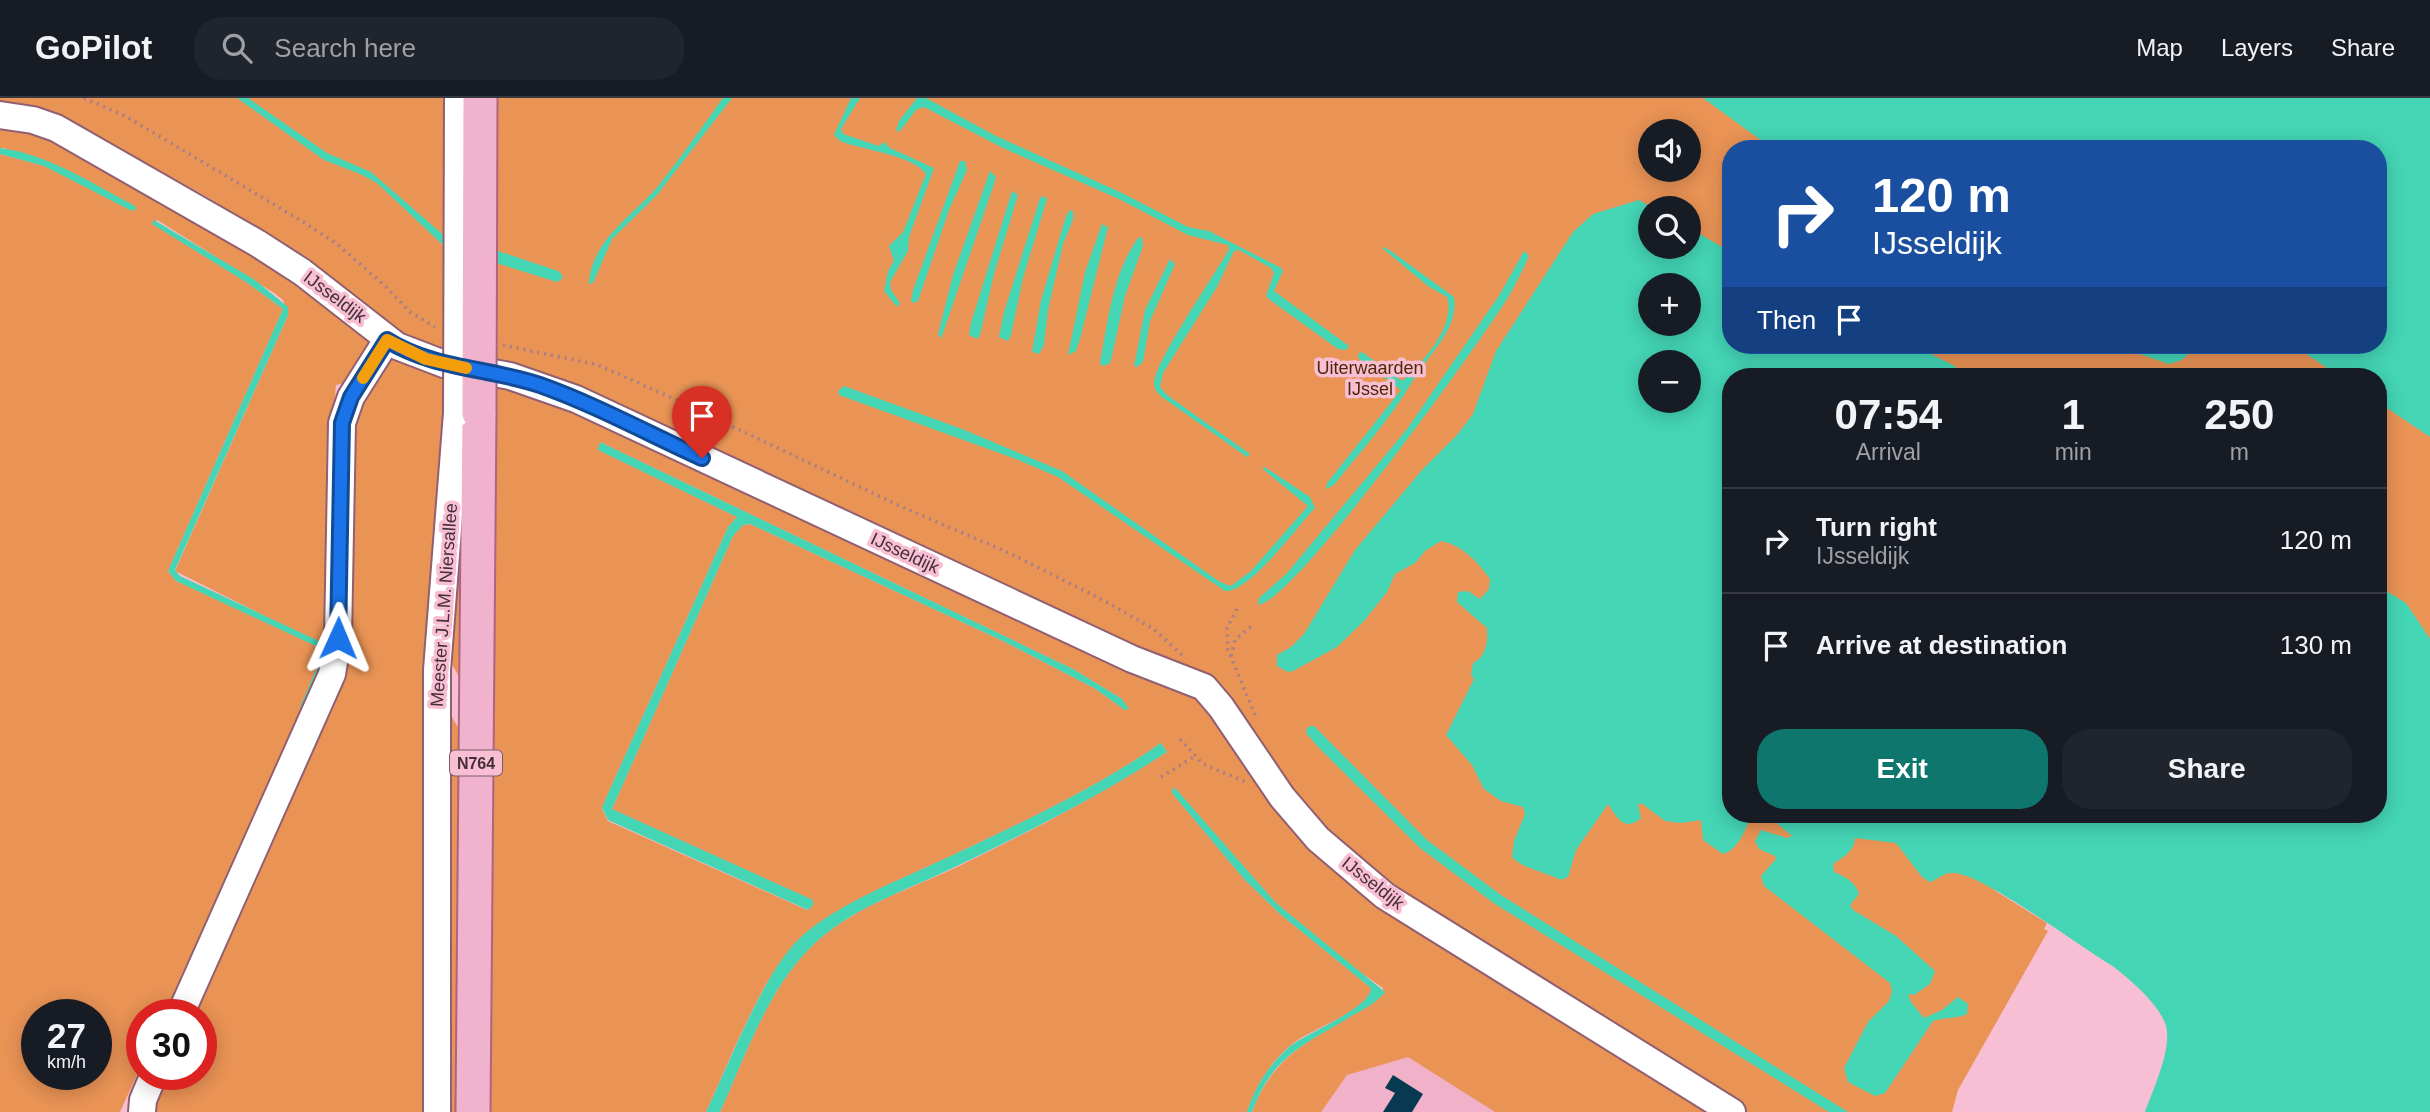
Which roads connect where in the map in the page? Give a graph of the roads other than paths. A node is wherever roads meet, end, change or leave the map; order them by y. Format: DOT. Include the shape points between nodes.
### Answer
graph roads {
  1 [pos="458,98"];
  2 [pos="480,98"];
  3 [pos="0,115"];
  4 [pos="387,340"];
  5 [pos="468,413"];
  6 [pos="437,670"];
  7 [pos="476,726"];
  8 [pos="187,999"];
  9 [pos="147,1090"];
  10 [pos="142,1112"];
  11 [pos="438,1112"];
  12 [pos="473,1112"];
  13 [pos="1732,1112"];
  1 -- 5 [label="street, Meester J.L.M. Niersallee, bridge"];
  2 -- 5 [label="main road, Meester J.L.M. Niersallee / N764, bridge"];
  3 -- 4 [label="street, IJsseldijk" via="56,128 185,199 302,272"];
  4 -- 8 [label="street" via="355,391 342,423 338,638 332,674"];
  4 -- 13 [label="street, IJsseldijk" via="426,359 510,376 576,400 1132,659 1204,687 1282,797 1309,828 1385,896"];
  5 -- 6 [label="street, Meester J.L.M. Niersallee"];
  5 -- 7 [label="main road, Meester J.L.M. Niersallee / N764"];
  6 -- 7 [label="street"];
  6 -- 11 [label="street, Meester J.L.M. Niersallee"];
  7 -- 12 [label="main road, Meester J.L.M. Niersallee / N764"];
  9 -- 10 [label="street"];
}
